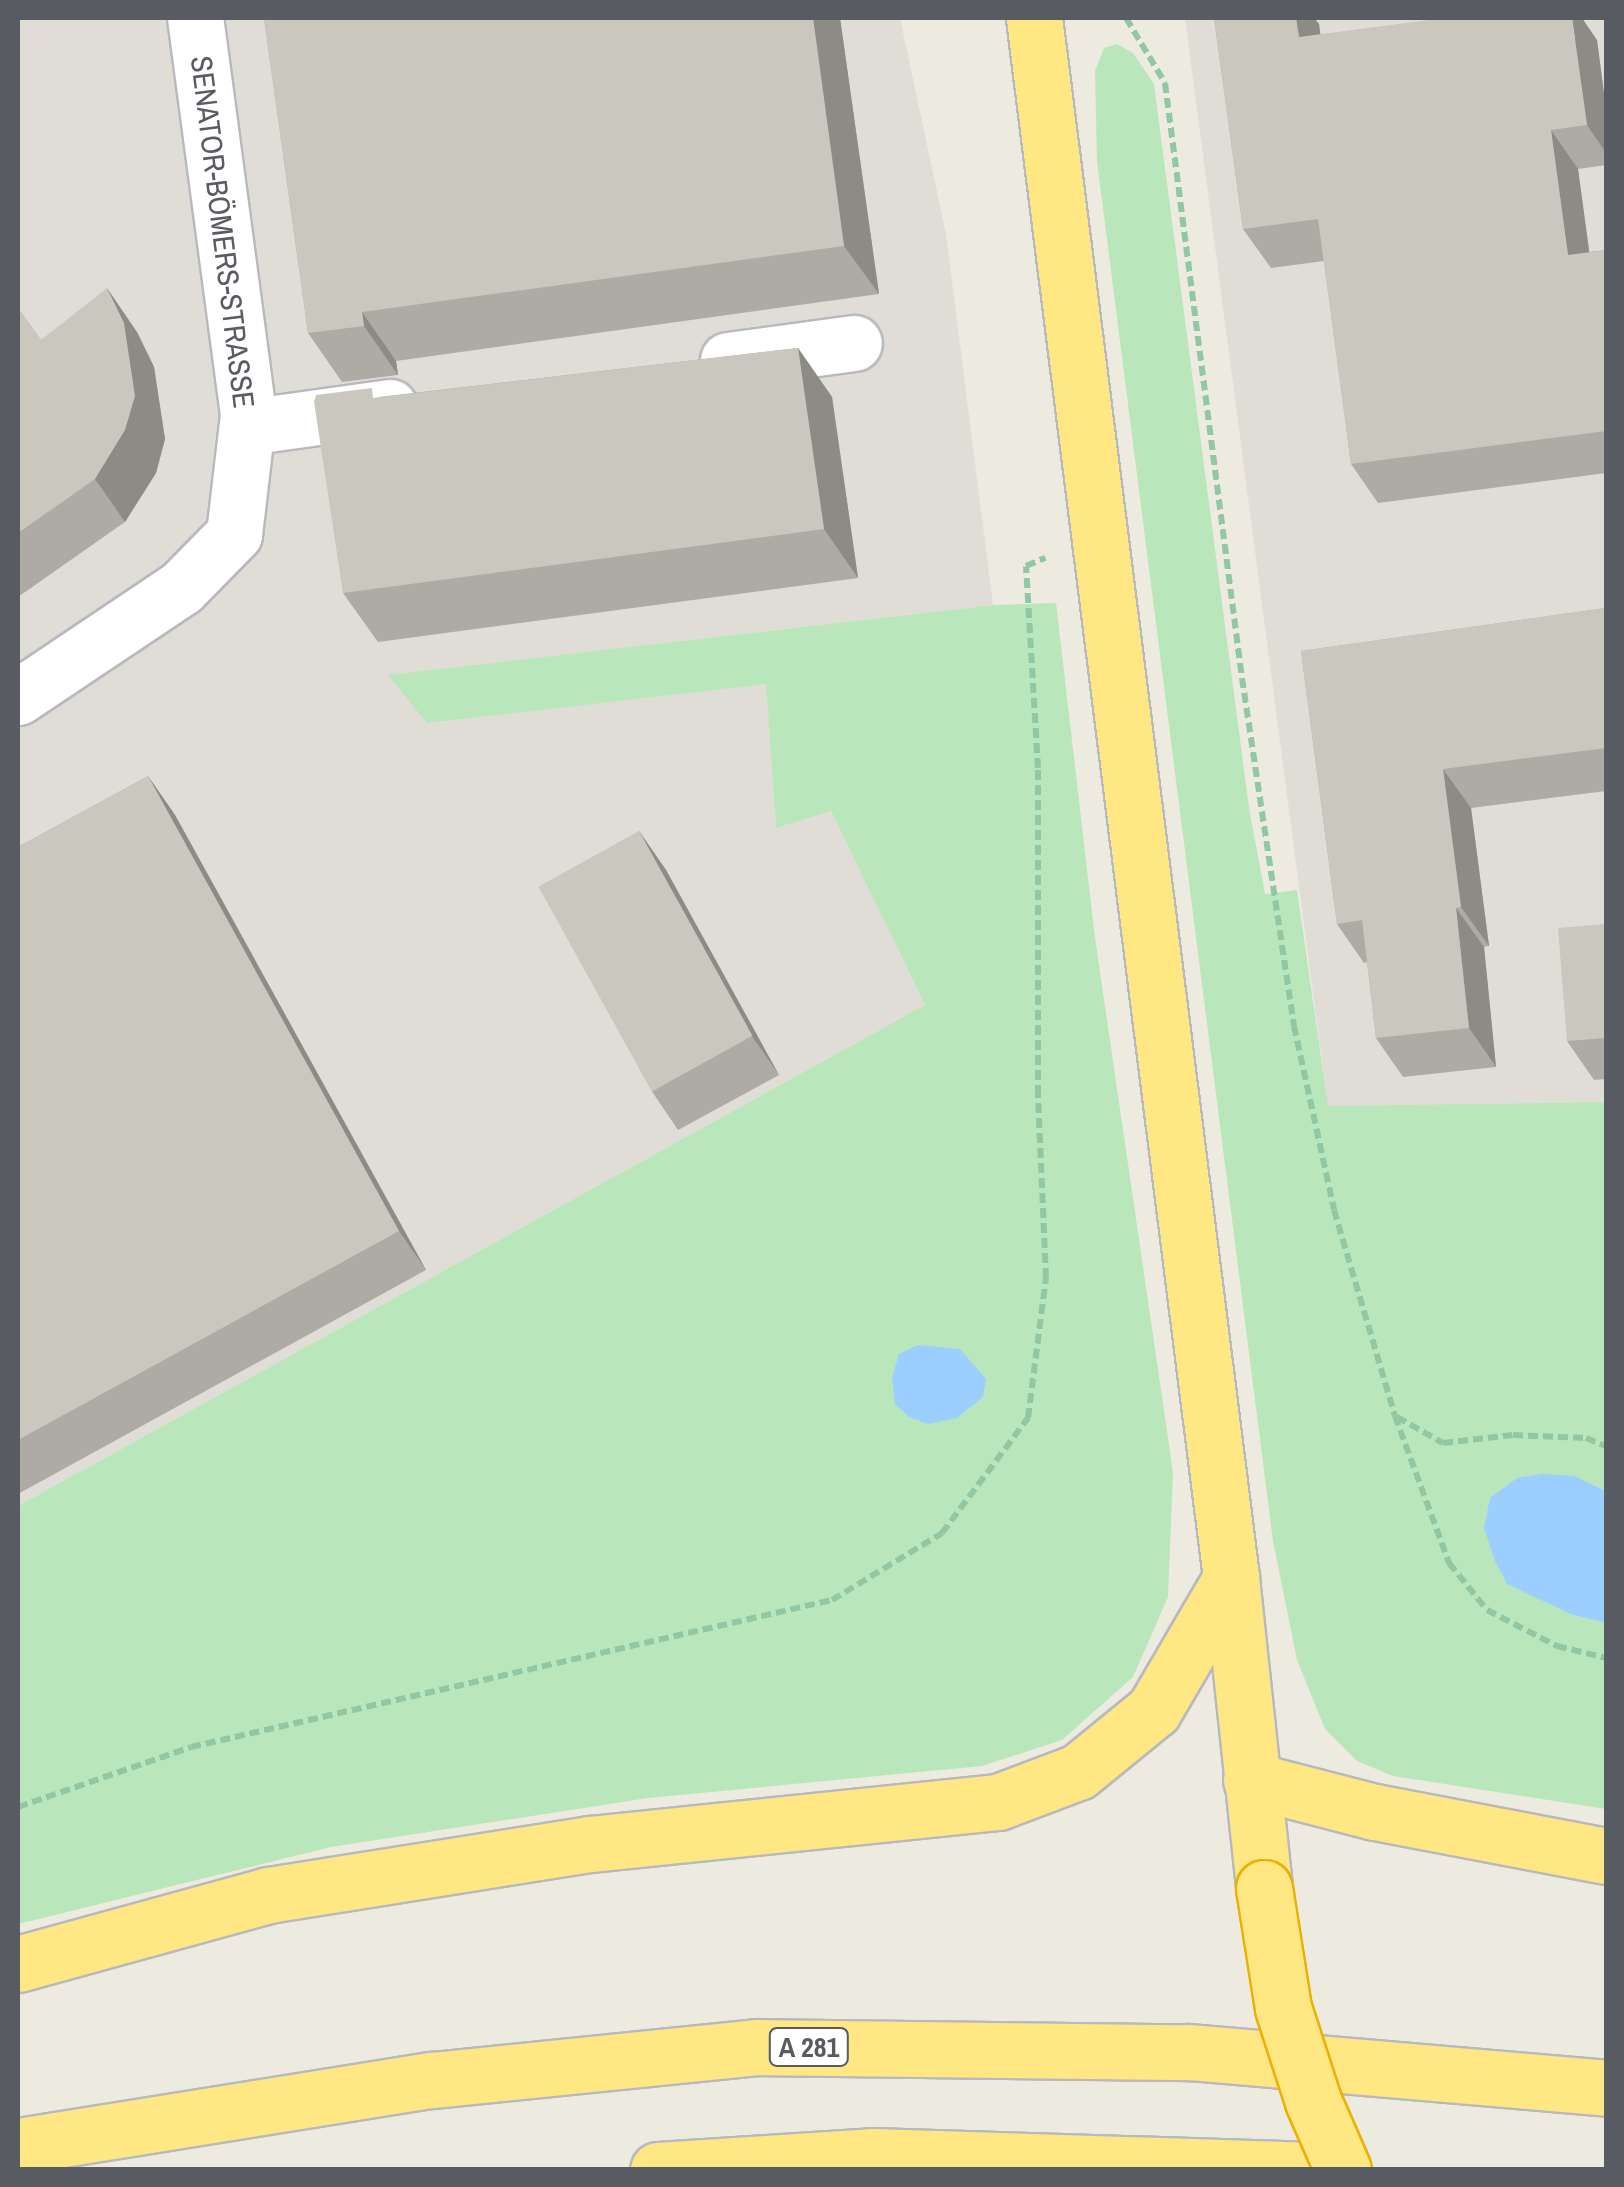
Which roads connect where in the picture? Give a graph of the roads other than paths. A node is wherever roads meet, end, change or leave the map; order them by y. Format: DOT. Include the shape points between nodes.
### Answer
graph roads {
  1 [pos="195,18"];
  2 [pos="1033,24"];
  3 [pos="854,343"];
  4 [pos="678,367"];
  5 [pos="442,400"];
  6 [pos="247,427"];
  7 [pos="18,697"];
  8 [pos="1231,1578"];
  9 [pos="1251,1780"];
  10 [pos="1606,1856"];
  11 [pos="18,1964"];
  12 [pos="1606,2088"];
  13 [pos="18,2146"];
  14 [pos="658,2170"];
  15 [pos="1306,2170"];
  16 [pos="1343,2170"];
  1 -- 6 [label="street, SENATOR-BÖMERS-STRASSE"];
  2 -- 8 [label="highway"];
  3 -- 4 [label="street"];
  5 -- 6 [label="street"];
  6 -- 7 [label="street, SENATOR-BÖMERS-STRASSE" via="234,534 181,588"];
  8 -- 9 [label="highway"];
  8 -- 11 [label="highway" via="1154,1710 1078,1772 998,1802 590,1844 268,1895"];
  9 -- 10 [label="highway" via="1375,1812"];
  9 -- 16 [label="highway, bridge" via="1283,2008"];
  12 -- 13 [label="highway, A 281" via="1189,2052 756,2048 432,2080"];
  14 -- 15 [label="highway" via="872,2156"];
}
